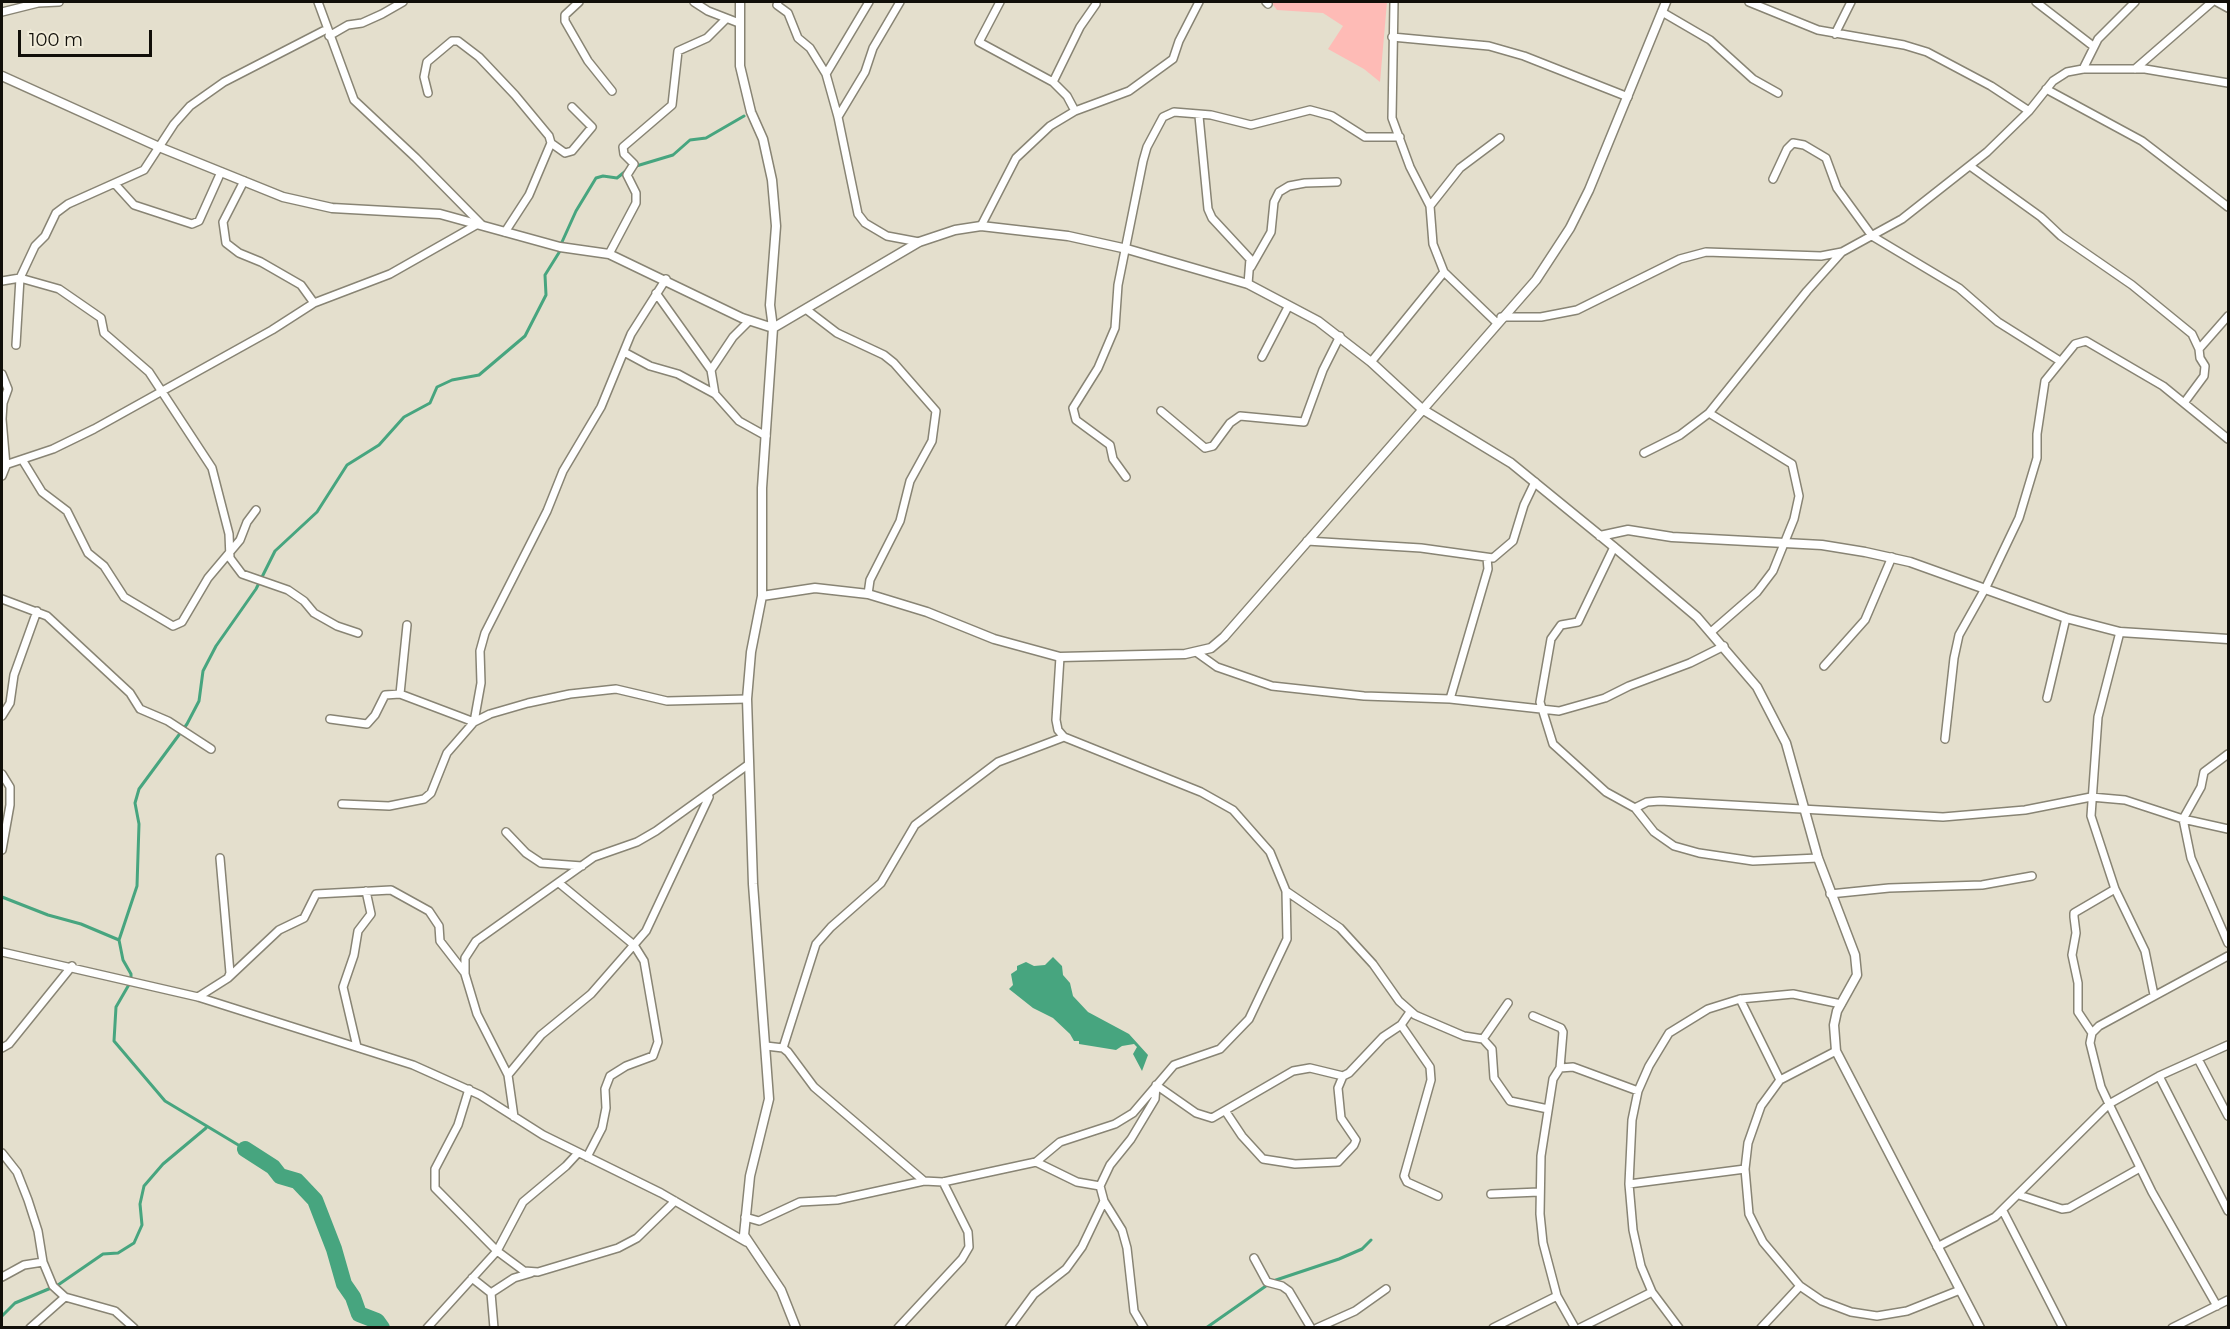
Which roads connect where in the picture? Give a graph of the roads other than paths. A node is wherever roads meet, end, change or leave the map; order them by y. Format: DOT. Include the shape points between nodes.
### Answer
graph roads {
  1 [pos="21,2"];
  2 [pos="59,2"];
  3 [pos="318,2"];
  4 [pos="403,2"];
  5 [pos="579,2"];
  6 [pos="694,2"];
  7 [pos="740,2"];
  8 [pos="778,2"];
  9 [pos="869,2"];
  10 [pos="900,2"];
  11 [pos="1000,2"];
  12 [pos="1199,2"];
  13 [pos="1394,2"];
  14 [pos="1666,2"];
  15 [pos="1749,2"];
  16 [pos="1851,2"];
  17 [pos="2036,2"];
  18 [pos="2134,2"];
  19 [pos="2212,2"];
  20 [pos="2217,2"];
  21 [pos="1096,4"];
  22 [pos="13,8"];
  23 [pos="2229,8"];
  24 [pos="2,12"];
  25 [pos="1662,12"];
  26 [pos="726,18"];
  27 [pos="740,23"];
  28 [pos="328,32"];
  29 [pos="1835,34"];
  30 [pos="1392,37"];
  31 [pos="2093,46"];
  32 [pos="2083,69"];
  33 [pos="2134,69"];
  34 [pos="826,74"];
  35 [pos="2,76"];
  36 [pos="1053,82"];
  37 [pos="2229,83"];
  38 [pos="2046,89"];
  39 [pos="612,91"];
  40 [pos="428,93"];
  41 [pos="1778,93"];
  42 [pos="1628,97"];
  43 [pos="572,107"];
  44 [pos="1075,111"];
  45 [pos="2029,111"];
  46 [pos="1200,116"];
  47 [pos="838,117"];
  48 [pos="1400,137"];
  49 [pos="1500,138"];
  50 [pos="551,143"];
  51 [pos="159,147"];
  52 [pos="1970,166"];
  53 [pos="220,172"];
  54 [pos="1773,179"];
  55 [pos="244,181"];
  56 [pos="1337,182"];
  57 [pos="115,184"];
  58 [pos="1430,206"];
  59 [pos="2229,207"];
  60 [pos="480,225"];
  61 [pos="981,226"];
  62 [pos="505,232"];
  63 [pos="1872,236"];
  64 [pos="919,242"];
  65 [pos="1127,249"];
  66 [pos="1842,252"];
  67 [pos="609,254"];
  68 [pos="1250,270"];
  69 [pos="1444,272"];
  70 [pos="20,278"];
  71 [pos="666,279"];
  72 [pos="2,281"];
  73 [pos="1248,284"];
  74 [pos="656,293"];
  75 [pos="314,303"];
  76 [pos="1288,307"];
  77 [pos="807,310"];
  78 [pos="2229,316"];
  79 [pos="1499,320"];
  80 [pos="749,321"];
  81 [pos="773,328"];
  82 [pos="1340,336"];
  83 [pos="16,345"];
  84 [pos="2199,349"];
  85 [pos="624,352"];
  86 [pos="1262,357"];
  87 [pos="2060,361"];
  88 [pos="1371,362"];
  89 [pos="711,370"];
  90 [pos="2,374"];
  91 [pos="161,390"];
  92 [pos="715,394"];
  93 [pos="2184,403"];
  94 [pos="1422,409"];
  95 [pos="1161,411"];
  96 [pos="1709,413"];
  97 [pos="766,436"];
  98 [pos="2229,439"];
  99 [pos="1644,453"];
  100 [pos="23,461"];
  101 [pos="4,466"];
  102 [pos="2,476"];
  103 [pos="1126,477"];
  104 [pos="1535,482"];
  105 [pos="256,510"];
  106 [pos="1600,536"];
  107 [pos="1307,541"];
  108 [pos="1783,543"];
  109 [pos="1614,547"];
  110 [pos="230,551"];
  111 [pos="1892,557"];
  112 [pos="1487,558"];
  113 [pos="1986,587"];
  114 [pos="868,594"];
  115 [pos="762,596"];
  116 [pos="2,599"];
  117 [pos="37,611"];
  118 [pos="2066,618"];
  119 [pos="407,625"];
  120 [pos="1711,632"];
  121 [pos="2120,632"];
  122 [pos="358,633"];
  123 [pos="2229,639"];
  124 [pos="1724,646"];
  125 [pos="1196,652"];
  126 [pos="1060,657"];
  127 [pos="1824,666"];
  128 [pos="400,694"];
  129 [pos="2047,698"];
  130 [pos="747,699"];
  131 [pos="1450,699"];
  132 [pos="1542,709"];
  133 [pos="2,716"];
  134 [pos="330,719"];
  135 [pos="474,722"];
  136 [pos="1065,737"];
  137 [pos="1945,739"];
  138 [pos="211,749"];
  139 [pos="2229,754"];
  140 [pos="748,764"];
  141 [pos="2,774"];
  142 [pos="710,794"];
  143 [pos="2091,797"];
  144 [pos="342,804"];
  145 [pos="1635,808"];
  146 [pos="1805,810"];
  147 [pos="2183,819"];
  148 [pos="2229,829"];
  149 [pos="506,832"];
  150 [pos="2,850"];
  151 [pos="220,858"];
  152 [pos="1818,858"];
  153 [pos="582,866"];
  154 [pos="2032,876"];
  155 [pos="559,882"];
  156 [pos="2115,889"];
  157 [pos="366,891"];
  158 [pos="1286,891"];
  159 [pos="1830,894"];
  160 [pos="2229,943"];
  161 [pos="634,945"];
  162 [pos="2,952"];
  163 [pos="2229,956"];
  164 [pos="72,966"];
  165 [pos="465,974"];
  166 [pos="228,978"];
  167 [pos="2154,995"];
  168 [pos="198,997"];
  169 [pos="1740,999"];
  170 [pos="1508,1003"];
  171 [pos="1841,1004"];
  172 [pos="1410,1012"];
  173 [pos="1533,1016"];
  174 [pos="1401,1025"];
  175 [pos="2092,1033"];
  176 [pos="1483,1039"];
  177 [pos="2229,1045"];
  178 [pos="766,1046"];
  179 [pos="357,1047"];
  180 [pos="2,1048"];
  181 [pos="783,1048"];
  182 [pos="1836,1051"];
  183 [pos="2198,1059"];
  184 [pos="1560,1068"];
  185 [pos="508,1075"];
  186 [pos="1343,1076"];
  187 [pos="2159,1076"];
  188 [pos="1780,1080"];
  189 [pos="1156,1085"];
  190 [pos="469,1089"];
  191 [pos="1638,1091"];
  192 [pos="2109,1104"];
  193 [pos="1548,1109"];
  194 [pos="1226,1112"];
  195 [pos="2229,1116"];
  196 [pos="514,1117"];
  197 [pos="2,1152"];
  198 [pos="578,1153"];
  199 [pos="587,1157"];
  200 [pos="1036,1162"];
  201 [pos="2140,1168"];
  202 [pos="1745,1169"];
  203 [pos="924,1181"];
  204 [pos="944,1182"];
  205 [pos="1629,1184"];
  206 [pos="1100,1186"];
  207 [pos="1539,1191"];
  208 [pos="1491,1194"];
  209 [pos="2019,1195"];
  210 [pos="1438,1196"];
  211 [pos="675,1201"];
  212 [pos="1104,1201"];
  213 [pos="2229,1210"];
  214 [pos="2003,1211"];
  215 [pos="745,1217"];
  216 [pos="746,1242"];
  217 [pos="1937,1247"];
  218 [pos="497,1251"];
  219 [pos="1254,1258"];
  220 [pos="43,1262"];
  221 [pos="531,1274"];
  222 [pos="2,1277"];
  223 [pos="472,1278"];
  224 [pos="1800,1286"];
  225 [pos="1386,1289"];
  226 [pos="1960,1290"];
  227 [pos="1652,1292"];
  228 [pos="491,1293"];
  229 [pos="1557,1296"];
  230 [pos="65,1297"];
  231 [pos="2229,1300"];
  232 [pos="2217,1306"];
  233 [pos="30,1328"];
  234 [pos="134,1328"];
  235 [pos="427,1328"];
  236 [pos="494,1328"];
  237 [pos="796,1328"];
  238 [pos="898,1328"];
  239 [pos="1009,1328"];
  240 [pos="1144,1328"];
  241 [pos="1311,1328"];
  242 [pos="1317,1328"];
  243 [pos="1493,1328"];
  244 [pos="1575,1328"];
  245 [pos="1580,1328"];
  246 [pos="1679,1328"];
  247 [pos="1761,1328"];
  248 [pos="1980,1328"];
  249 [pos="2062,1328"];
  250 [pos="2172,1328"];
  1 -- 22 [label="street"];
  2 -- 22 [label="street"];
  3 -- 28 [label="street"];
  4 -- 28 [label="street" via="382,14"];
  5 -- 39 [label="street" via="565,15 565,21 588,62"];
  6 -- 26 [label="street"];
  7 -- 27 [label="street"];
  8 -- 34 [label="street" via="788,13 798,38 810,48"];
  9 -- 34 [label="street"];
  10 -- 47 [label="street" via="873,48 866,72"];
  11 -- 36 [label="street" via="979,42"];
  12 -- 44 [label="street" via="1173,59 1129,91"];
  13 -- 30 [label="street"];
  14 -- 25 [label="street"];
  15 -- 29 [label="street"];
  16 -- 29 [label="street"];
  17 -- 31 [label="street"];
  18 -- 31 [label="street"];
  19 -- 33 [label="street"];
  20 -- 23 [label="street"];
  21 -- 36 [label="street"];
  22 -- 24 [label="street"];
  25 -- 41 [label="street" via="1710,40 1753,79"];
  25 -- 42 [label="street"];
  26 -- 27 [label="street"];
  26 -- 67 [label="street" via="707,38 678,51 672,105 623,147 634,164 627,175 636,193 636,203"];
  27 -- 81 [label="street" via="740,66 772,180 776,226 770,305"];
  28 -- 51 [label="street" via="216,88 190,106"];
  28 -- 60 [label="street" via="354,100"];
  29 -- 45 [label="street" via="1927,52"];
  30 -- 42 [label="street" via="1489,46"];
  30 -- 48 [label="street" via="1392,118"];
  31 -- 32 [label="street"];
  32 -- 33 [label="street"];
  32 -- 38 [label="street" via="2067,72"];
  33 -- 37 [label="street"];
  34 -- 47 [label="street"];
  35 -- 51 [label="street"];
  36 -- 44 [label="street"];
  38 -- 45 [label="street"];
  38 -- 59 [label="street" via="2142,141"];
  40 -- 50 [label="street" via="424,77 427,62 452,41 458,41 515,95"];
  42 -- 79 [label="street" via="1570,228 1536,280"];
  43 -- 50 [label="street" via="592,127 572,151 565,153"];
  44 -- 61 [label="street" via="1050,126 1017,158"];
  45 -- 52 [label="street"];
  46 -- 48 [label="street" via="1251,125 1310,110 1332,116 1365,137"];
  46 -- 65 [label="street" via="1166,114 1153,135 1145,154"];
  46 -- 68 [label="street" via="1208,209 1250,259"];
  47 -- 64 [label="street" via="858,214 887,236"];
  48 -- 58 [label="street"];
  49 -- 58 [label="street" via="1460,168"];
  50 -- 62 [label="street" via="530,195"];
  51 -- 53 [label="street"];
  51 -- 57 [label="street" via="144,170"];
  52 -- 63 [label="street" via="1902,219"];
  52 -- 84 [label="street" via="2132,285 2192,334"];
  53 -- 55 [label="street"];
  53 -- 57 [label="street" via="199,221 192,224 134,205"];
  54 -- 63 [label="street" via="1786,149 1793,143 1804,145 1826,158 1837,188"];
  55 -- 60 [label="street" via="283,197 332,208 423,212"];
  55 -- 75 [label="street" via="223,222 226,243 301,285"];
  56 -- 68 [label="street" via="1305,183 1279,192 1271,232"];
  57 -- 70 [label="street" via="56,213"];
  58 -- 69 [label="street" via="1433,244"];
  60 -- 62 [label="street"];
  60 -- 75 [label="street" via="390,274"];
  61 -- 64 [label="street"];
  61 -- 65 [label="street" via="1068,236"];
  62 -- 67 [label="street" via="560,247"];
  63 -- 66 [label="street"];
  63 -- 87 [label="street" via="1959,288 1998,322"];
  64 -- 77 [label="street"];
  65 -- 73 [label="street"];
  65 -- 103 [label="street" via="1118,285 1115,328 1098,368 1073,408 1080,424 1107,441 1113,459"];
  66 -- 79 [label="street" via="1821,256 1706,252 1680,259 1577,310"];
  66 -- 96 [label="street"];
  67 -- 71 [label="street"];
  68 -- 73 [label="street"];
  69 -- 79 [label="street"];
  69 -- 88 [label="street"];
  70 -- 72 [label="street"];
  70 -- 83 [label="street"];
  70 -- 91 [label="street" via="59,289 89,308 101,318 104,333 149,372"];
  71 -- 74 [label="street"];
  71 -- 80 [label="street"];
  73 -- 76 [label="street"];
  74 -- 85 [label="street"];
  74 -- 89 [label="street"];
  75 -- 91 [label="street"];
  76 -- 82 [label="street"];
  76 -- 86 [label="street"];
  77 -- 81 [label="street"];
  77 -- 114 [label="street" via="837,333 884,355 936,411 932,441 910,481 900,521 875,569"];
  78 -- 84 [label="street"];
  79 -- 94 [label="street"];
  80 -- 81 [label="street"];
  80 -- 89 [label="street"];
  81 -- 97 [label="street"];
  82 -- 88 [label="street"];
  82 -- 95 [label="street" via="1304,422 1240,416 1213,446 1205,448"];
  84 -- 93 [label="street" via="2204,376"];
  85 -- 92 [label="street"];
  85 -- 135 [label="street" via="601,407 563,471 485,633"];
  87 -- 93 [label="street" via="2078,342 2086,341 2163,386"];
  87 -- 113 [label="street" via="2043,390 2037,458 2023,508"];
  88 -- 94 [label="street"];
  89 -- 92 [label="street"];
  90 -- 101 [label="street" via="8,389 2,419"];
  91 -- 100 [label="street" via="94,429"];
  91 -- 110 [label="street" via="212,468"];
  92 -- 97 [label="street" via="739,421"];
  93 -- 98 [label="street"];
  94 -- 104 [label="street"];
  94 -- 107 [label="street"];
  96 -- 99 [label="street" via="1680,435"];
  96 -- 108 [label="street" via="1792,464 1798,506"];
  97 -- 115 [label="street"];
  100 -- 101 [label="street"];
  100 -- 110 [label="street" via="42,492 68,511 88,553 104,567 124,597 168,625 178,626 182,622 208,578"];
  101 -- 102 [label="street"];
  104 -- 106 [label="street"];
  104 -- 112 [label="street" via="1513,541 1501,554"];
  105 -- 110 [label="street"];
  106 -- 108 [label="street" via="1628,530 1672,537"];
  106 -- 109 [label="street"];
  107 -- 112 [label="street" via="1420,548"];
  107 -- 125 [label="street" via="1224,637 1211,648"];
  108 -- 111 [label="street"];
  108 -- 120 [label="street" via="1773,571 1757,592"];
  109 -- 120 [label="street"];
  109 -- 132 [label="street" via="1578,622 1561,625 1551,639"];
  110 -- 122 [label="street" via="230,558 242,574 288,590 314,613"];
  111 -- 113 [label="street"];
  111 -- 127 [label="street" via="1865,620"];
  112 -- 131 [label="street" via="1488,569"];
  113 -- 118 [label="street"];
  113 -- 137 [label="street" via="1959,634"];
  114 -- 115 [label="street" via="815,588"];
  114 -- 126 [label="street" via="994,639"];
  115 -- 130 [label="street"];
  116 -- 117 [label="street"];
  117 -- 133 [label="street" via="14,675 10,703"];
  117 -- 138 [label="street" via="59,626 130,693 140,709 180,728"];
  118 -- 121 [label="street"];
  118 -- 129 [label="street"];
  119 -- 128 [label="street"];
  120 -- 124 [label="street"];
  121 -- 123 [label="street"];
  121 -- 143 [label="street" via="2098,717"];
  124 -- 132 [label="street" via="1586,705 1559,711"];
  124 -- 146 [label="street" via="1757,687 1777,722"];
  125 -- 126 [label="street"];
  125 -- 131 [label="street" via="1217,667 1272,686 1364,696"];
  126 -- 136 [label="street" via="1056,720"];
  128 -- 134 [label="street" via="386,696 367,724"];
  128 -- 135 [label="street"];
  130 -- 135 [label="street" via="667,701 616,689 528,703"];
  130 -- 140 [label="street"];
  131 -- 132 [label="street"];
  132 -- 145 [label="street" via="1553,744 1606,792"];
  135 -- 144 [label="street" via="447,753 424,799 389,806"];
  136 -- 158 [label="street" via="1202,792 1233,810 1270,852"];
  136 -- 181 [label="street" via="998,762 915,825 881,883 816,944"];
  139 -- 147 [label="street" via="2204,772 2201,788"];
  140 -- 142 [label="street"];
  140 -- 178 [label="street"];
  141 -- 150 [label="street" via="10,787 10,805"];
  142 -- 153 [label="street" via="637,842 594,857"];
  142 -- 161 [label="street" via="646,931"];
  143 -- 146 [label="street" via="2025,810 1943,817"];
  143 -- 147 [label="street" via="2125,800"];
  143 -- 156 [label="street" via="2091,816"];
  145 -- 146 [label="street" via="1660,801"];
  145 -- 152 [label="street" via="1663,841 1690,850 1767,862"];
  146 -- 152 [label="street"];
  147 -- 148 [label="street"];
  147 -- 160 [label="street" via="2191,858"];
  149 -- 153 [label="street" via="541,863"];
  151 -- 166 [label="street"];
  152 -- 159 [label="street"];
  153 -- 155 [label="street"];
  154 -- 159 [label="street" via="1982,885"];
  155 -- 161 [label="street"];
  155 -- 165 [label="street" via="476,942 465,958"];
  156 -- 167 [label="street" via="2145,951"];
  156 -- 175 [label="street" via="2074,913 2072,955 2078,983 2078,1012"];
  157 -- 165 [label="street" via="397,891 429,911 439,926 440,941"];
  157 -- 166 [label="street" via="316,894 304,918 279,930"];
  157 -- 179 [label="street" via="371,914 357,931 343,987"];
  158 -- 172 [label="street" via="1340,928"];
  158 -- 189 [label="street" via="1287,939 1250,1018 1220,1049 1182,1060"];
  159 -- 171 [label="street" via="1857,967 1854,982"];
  161 -- 185 [label="street" via="591,994 541,1035"];
  161 -- 199 [label="street" via="644,962 658,1049 645,1060 610,1076 602,1128"];
  162 -- 164 [label="street"];
  163 -- 167 [label="street"];
  164 -- 168 [label="street"];
  164 -- 180 [label="street"];
  165 -- 185 [label="street" via="477,1014"];
  166 -- 168 [label="street"];
  167 -- 175 [label="street"];
  168 -- 179 [label="street"];
  169 -- 171 [label="street" via="1793,994"];
  169 -- 188 [label="street"];
  169 -- 191 [label="street" via="1708,1010 1669,1033"];
  170 -- 176 [label="street"];
  171 -- 182 [label="street" via="1833,1025"];
  172 -- 174 [label="street"];
  172 -- 176 [label="street" via="1464,1036"];
  173 -- 184 [label="street" via="1561,1028"];
  174 -- 186 [label="street"];
  174 -- 210 [label="street" via="1427,1061 1431,1080 1404,1176 1407,1182"];
  175 -- 192 [label="street" via="2094,1063"];
  176 -- 193 [label="street" via="1492,1049 1494,1078 1510,1101"];
  177 -- 183 [label="street"];
  178 -- 181 [label="street"];
  178 -- 215 [label="street" via="769,1099 750,1176"];
  179 -- 190 [label="street"];
  181 -- 203 [label="street" via="796,1059 814,1087"];
  182 -- 188 [label="street"];
  182 -- 217 [label="street"];
  183 -- 187 [label="street"];
  183 -- 195 [label="street"];
  184 -- 191 [label="street" via="1574,1067"];
  184 -- 193 [label="street" via="1553,1078"];
  185 -- 196 [label="street"];
  186 -- 194 [label="street" via="1310,1068 1293,1071"];
  186 -- 194 [label="street" via="1338,1088 1341,1118 1356,1140 1338,1162 1295,1164 1263,1159"];
  187 -- 192 [label="street"];
  187 -- 213 [label="street"];
  188 -- 202 [label="street" via="1761,1106 1748,1143"];
  189 -- 194 [label="street" via="1204,1117"];
  189 -- 200 [label="street" via="1133,1113 1115,1124 1060,1142"];
  189 -- 206 [label="street" via="1155,1099"];
  190 -- 196 [label="street"];
  190 -- 218 [label="street" via="458,1125 435,1168 433,1180 437,1193"];
  191 -- 205 [label="street" via="1632,1120"];
  192 -- 201 [label="street"];
  192 -- 209 [label="street"];
  193 -- 207 [label="street"];
  196 -- 198 [label="street"];
  197 -- 220 [label="street" via="17,1172 28,1200"];
  198 -- 199 [label="street"];
  198 -- 218 [label="street" via="523,1202"];
  199 -- 211 [label="street"];
  200 -- 204 [label="street"];
  200 -- 206 [label="street" via="1077,1182"];
  201 -- 209 [label="street" via="2069,1208"];
  201 -- 232 [label="street"];
  202 -- 205 [label="street"];
  202 -- 224 [label="street" via="1749,1214 1763,1242"];
  203 -- 204 [label="street"];
  203 -- 215 [label="street" via="837,1200 800,1202 759,1221"];
  204 -- 238 [label="street" via="968,1232 969,1246"];
  205 -- 227 [label="street" via="1633,1230"];
  206 -- 212 [label="street"];
  207 -- 208 [label="street"];
  207 -- 229 [label="street" via="1543,1244"];
  209 -- 214 [label="street"];
  211 -- 216 [label="street"];
  211 -- 221 [label="street" via="643,1233 618,1248"];
  212 -- 239 [label="street" via="1082,1247 1066,1269 1034,1294"];
  212 -- 240 [label="street" via="1122,1230 1134,1311"];
  214 -- 217 [label="street"];
  214 -- 249 [label="street"];
  215 -- 216 [label="street"];
  216 -- 237 [label="street" via="781,1290"];
  217 -- 226 [label="street"];
  218 -- 221 [label="street"];
  218 -- 223 [label="street"];
  219 -- 241 [label="street" via="1269,1283 1289,1292"];
  220 -- 222 [label="street" via="24,1265"];
  220 -- 230 [label="street" via="53,1286"];
  221 -- 228 [label="street" via="514,1278"];
  223 -- 228 [label="street"];
  223 -- 235 [label="street"];
  224 -- 226 [label="street" via="1822,1301 1877,1316 1907,1311"];
  224 -- 247 [label="street"];
  225 -- 242 [label="street" via="1355,1311"];
  226 -- 248 [label="street"];
  227 -- 245 [label="street"];
  227 -- 246 [label="street"];
  228 -- 236 [label="street"];
  229 -- 243 [label="street"];
  229 -- 244 [label="street"];
  230 -- 233 [label="street"];
  230 -- 234 [label="street" via="115,1311"];
  231 -- 232 [label="street"];
  232 -- 250 [label="street"];
}
